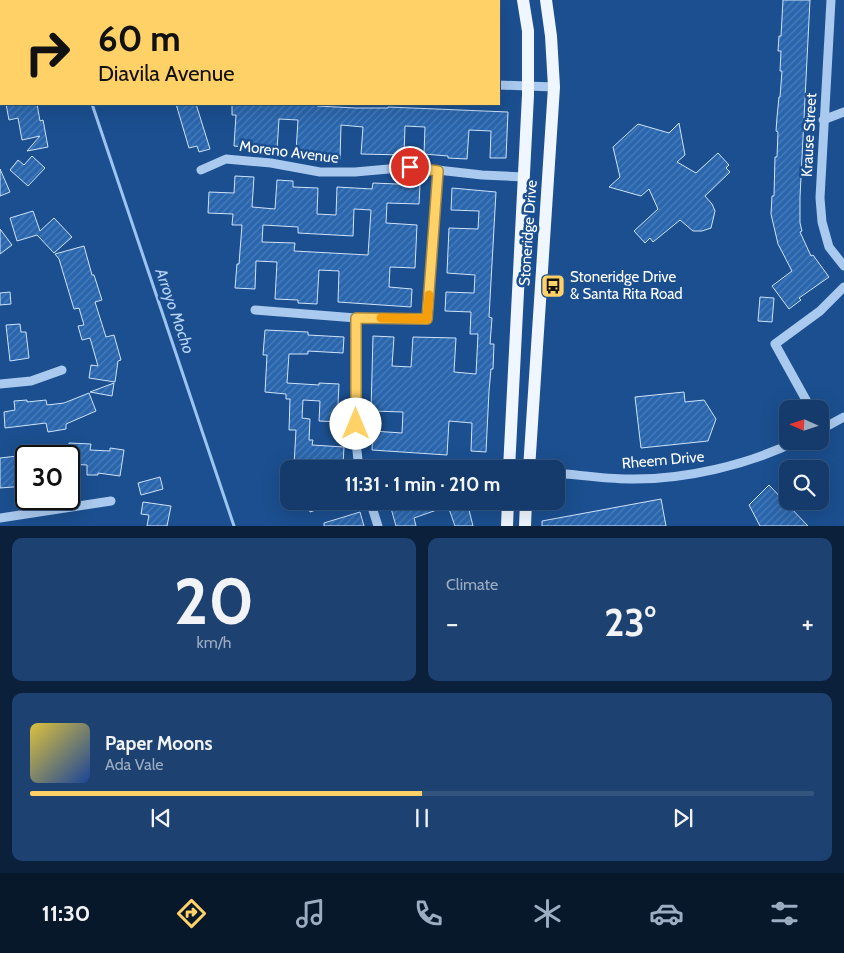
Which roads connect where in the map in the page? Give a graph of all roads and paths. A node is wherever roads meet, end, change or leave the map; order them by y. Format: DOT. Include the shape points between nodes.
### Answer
graph roads {
  1 [pos="523,0"];
  2 [pos="546,0"];
  3 [pos="830,0"];
  4 [pos="500,85"];
  5 [pos="528,86"];
  6 [pos="554,87"];
  7 [pos="844,112"];
  8 [pos="823,120"];
  9 [pos="201,170"];
  10 [pos="438,171"];
  11 [pos="524,177"];
  12 [pos="844,266"];
  13 [pos="844,287"];
  14 [pos="255,310"];
  15 [pos="356,318"];
  16 [pos="62,370"];
  17 [pos="0,384"];
  18 [pos="806,400"];
  19 [pos="844,416"];
  20 [pos="829,424"];
  21 [pos="779,449"];
  22 [pos="358,460"];
  23 [pos="509,460"];
  24 [pos="529,460"];
  25 [pos="565,474"];
  26 [pos="111,501"];
  27 [pos="373,510"];
  28 [pos="508,510"];
  29 [pos="526,510"];
  30 [pos="0,518"];
  31 [pos="378,526"];
  32 [pos="507,526"];
  33 [pos="525,526"];
  1 -- 5 [label="main road, Stoneridge Drive" via="528,31"];
  2 -- 6 [label="main road, Stoneridge Drive"];
  3 -- 8 [label="street, Krause Street"];
  4 -- 5 [label="street"];
  5 -- 6 [label="street"];
  5 -- 11 [label="main road, Stoneridge Drive"];
  6 -- 24 [label="main road, Stoneridge Drive"];
  7 -- 8 [label="street"];
  8 -- 12 [label="street, Krause Street" via="822,222 829,246"];
  9 -- 10 [label="street, Moreno Avenue" via="226,159 320,172 410,167"];
  10 -- 11 [label="street, Moreno Avenue"];
  10 -- 15 [label="street" via="427,319"];
  11 -- 23 [label="main road, Stoneridge Drive"];
  13 -- 18 [label="street" via="820,311 775,344"];
  14 -- 15 [label="street"];
  15 -- 22 [label="street"];
  16 -- 17 [label="street" via="30,381"];
  19 -- 20 [label="street"];
  21 -- 25 [label="street, Rheem Drive" via="750,460 691,475 630,479"];
  26 -- 30 [label="street"];
  27 -- 31 [label="street"];
  28 -- 32 [label="main road"];
  29 -- 33 [label="main road"];
}
